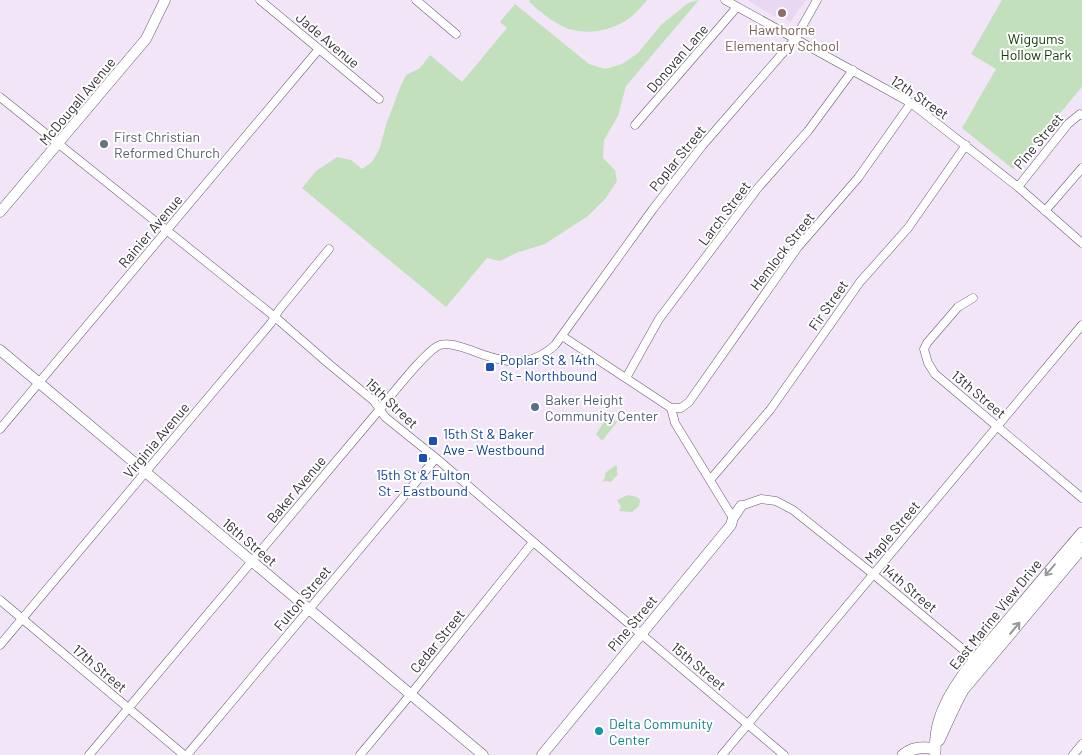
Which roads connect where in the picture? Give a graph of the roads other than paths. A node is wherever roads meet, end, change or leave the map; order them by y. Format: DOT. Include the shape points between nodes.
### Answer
graph roads {
  1 [pos="165,0"];
  2 [pos="260,0"];
  3 [pos="416,0"];
  4 [pos="725,0"];
  5 [pos="817,0"];
  6 [pos="737,7"];
  7 [pos="456,34"];
  8 [pos="795,38"];
  9 [pos="319,49"];
  10 [pos="853,70"];
  11 [pos="0,97"];
  12 [pos="379,99"];
  13 [pos="911,103"];
  14 [pos="1082,115"];
  15 [pos="635,125"];
  16 [pos="58,144"];
  17 [pos="966,145"];
  18 [pos="1082,168"];
  19 [pos="1018,187"];
  20 [pos="1045,211"];
  21 [pos="0,212"];
  22 [pos="166,231"];
  23 [pos="1082,243"];
  24 [pos="329,249"];
  25 [pos="973,298"];
  26 [pos="274,318"];
  27 [pos="1082,325"];
  28 [pos="562,336"];
  29 [pos="0,350"];
  30 [pos="626,378"];
  31 [pos="39,383"];
  32 [pos="670,408"];
  33 [pos="380,409"];
  34 [pos="997,426"];
  35 [pos="0,429"];
  36 [pos="436,458"];
  37 [pos="145,472"];
  38 [pos="710,480"];
  39 [pos="1082,498"];
  40 [pos="741,506"];
  41 [pos="733,518"];
  42 [pos="1082,533"];
  43 [pos="533,542"];
  44 [pos="1082,548"];
  45 [pos="252,562"];
  46 [pos="873,574"];
  47 [pos="0,600"];
  48 [pos="309,610"];
  49 [pos="22,619"];
  50 [pos="641,634"];
  51 [pos="0,645"];
  52 [pos="979,662"];
  53 [pos="411,694"];
  54 [pos="129,709"];
  55 [pos="747,724"];
  56 [pos="1082,744"];
  57 [pos="935,752"];
  58 [pos="90,755"];
  59 [pos="186,755"];
  60 [pos="360,755"];
  61 [pos="483,755"];
  62 [pos="542,755"];
  63 [pos="722,755"];
  64 [pos="784,755"];
  65 [pos="902,755"];
  66 [pos="1073,755"];
  1 -- 16 [label="street, McDougall Avenue" via="146,39"];
  2 -- 9 [label="street, Jade Avenue"];
  3 -- 7 [label="street"];
  4 -- 6 [label="street, 12th Street"];
  5 -- 8 [label="street, Poplar Street"];
  6 -- 8 [label="street, 12th Street"];
  6 -- 15 [label="street, Donovan Lane"];
  8 -- 10 [label="street, 12th Street"];
  8 -- 28 [label="street, Poplar Street" via="691,160"];
  9 -- 12 [label="street, Jade Avenue"];
  9 -- 22 [label="street, Rainier Avenue"];
  10 -- 13 [label="street, 12th Street"];
  10 -- 30 [label="street, Larch Street" via="808,131 757,189 659,319"];
  11 -- 16 [label="street, 15th Street"];
  13 -- 17 [label="street, 12th Street"];
  13 -- 32 [label="street, Hemlock Street" via="858,178 798,247 689,402 681,408"];
  14 -- 19 [label="street, Pine Street" via="1068,124"];
  16 -- 21 [label="street, McDougall Avenue"];
  16 -- 22 [label="street, 15th Street"];
  17 -- 19 [label="street, 12th Street"];
  17 -- 38 [label="street, Fir Street" via="908,228 860,282 770,410"];
  18 -- 20 [label="street"];
  19 -- 20 [label="street, 12th Street"];
  20 -- 23 [label="street, 12th Street"];
  22 -- 26 [label="street, 15th Street"];
  22 -- 31 [label="street, Rainier Avenue"];
  24 -- 26 [label="street, Virginia Avenue"];
  25 -- 34 [label="street, 13th Street" via="958,307 924,349 935,374"];
  26 -- 33 [label="street, 15th Street"];
  26 -- 37 [label="street, Virginia Avenue"];
  27 -- 34 [label="street, Maple Street"];
  28 -- 30 [label="street"];
  28 -- 33 [label="street, Baker Avenue" via="547,352 520,362 497,360 458,345 440,345 426,356"];
  29 -- 31 [label="street, 16th Street"];
  30 -- 32 [label="street"];
  31 -- 35 [label="street, Rainier Avenue"];
  31 -- 37 [label="street, 16th Street"];
  32 -- 38 [label="street" via="675,423"];
  33 -- 36 [label="street, 15th Street" via="385,417"];
  33 -- 45 [label="street, Baker Avenue"];
  34 -- 39 [label="street, 13th Street"];
  34 -- 46 [label="street, Maple Street"];
  36 -- 43 [label="street, 15th Street"];
  36 -- 48 [label="street, Fulton Street"];
  37 -- 45 [label="street, 16th Street"];
  37 -- 49 [label="street, Virginia Avenue"];
  38 -- 41 [label="street"];
  40 -- 41 [label="street, Pine Street"];
  40 -- 46 [label="street, 14th Street" via="761,499 793,510"];
  41 -- 50 [label="street, Pine Street" via="731,525"];
  42 -- 52 [label="main road, East Marine View Drive, one-way"];
  43 -- 50 [label="street, 15th Street"];
  43 -- 53 [label="street, Cedar Street"];
  52 -- 44 [label="main road, East Marine View Drive, one-way"];
  45 -- 48 [label="street, 16th Street"];
  45 -- 54 [label="street, Baker Avenue"];
  46 -- 52 [label="street, 14th Street"];
  46 -- 55 [label="street, Maple Street"];
  47 -- 49 [label="street, 17th Street"];
  48 -- 53 [label="street, 16th Street"];
  48 -- 59 [label="street, Fulton Street"];
  49 -- 51 [label="street, Virginia Avenue"];
  49 -- 54 [label="street, 17th Street"];
  50 -- 55 [label="street, 15th Street"];
  50 -- 62 [label="street, Pine Street"];
  52 -- 57 [label="main road, East Marine View Drive" via="956,687 945,705 938,722"];
  53 -- 60 [label="street, Cedar Street"];
  53 -- 61 [label="street, 16th Street"];
  54 -- 58 [label="street, Baker Avenue"];
  54 -- 59 [label="street, 17th Street"];
  55 -- 63 [label="street, Maple Street"];
  55 -- 64 [label="street, 15th Street"];
  56 -- 66 [label="street"];
  57 -- 65 [label="main road" via="921,748"];
}
